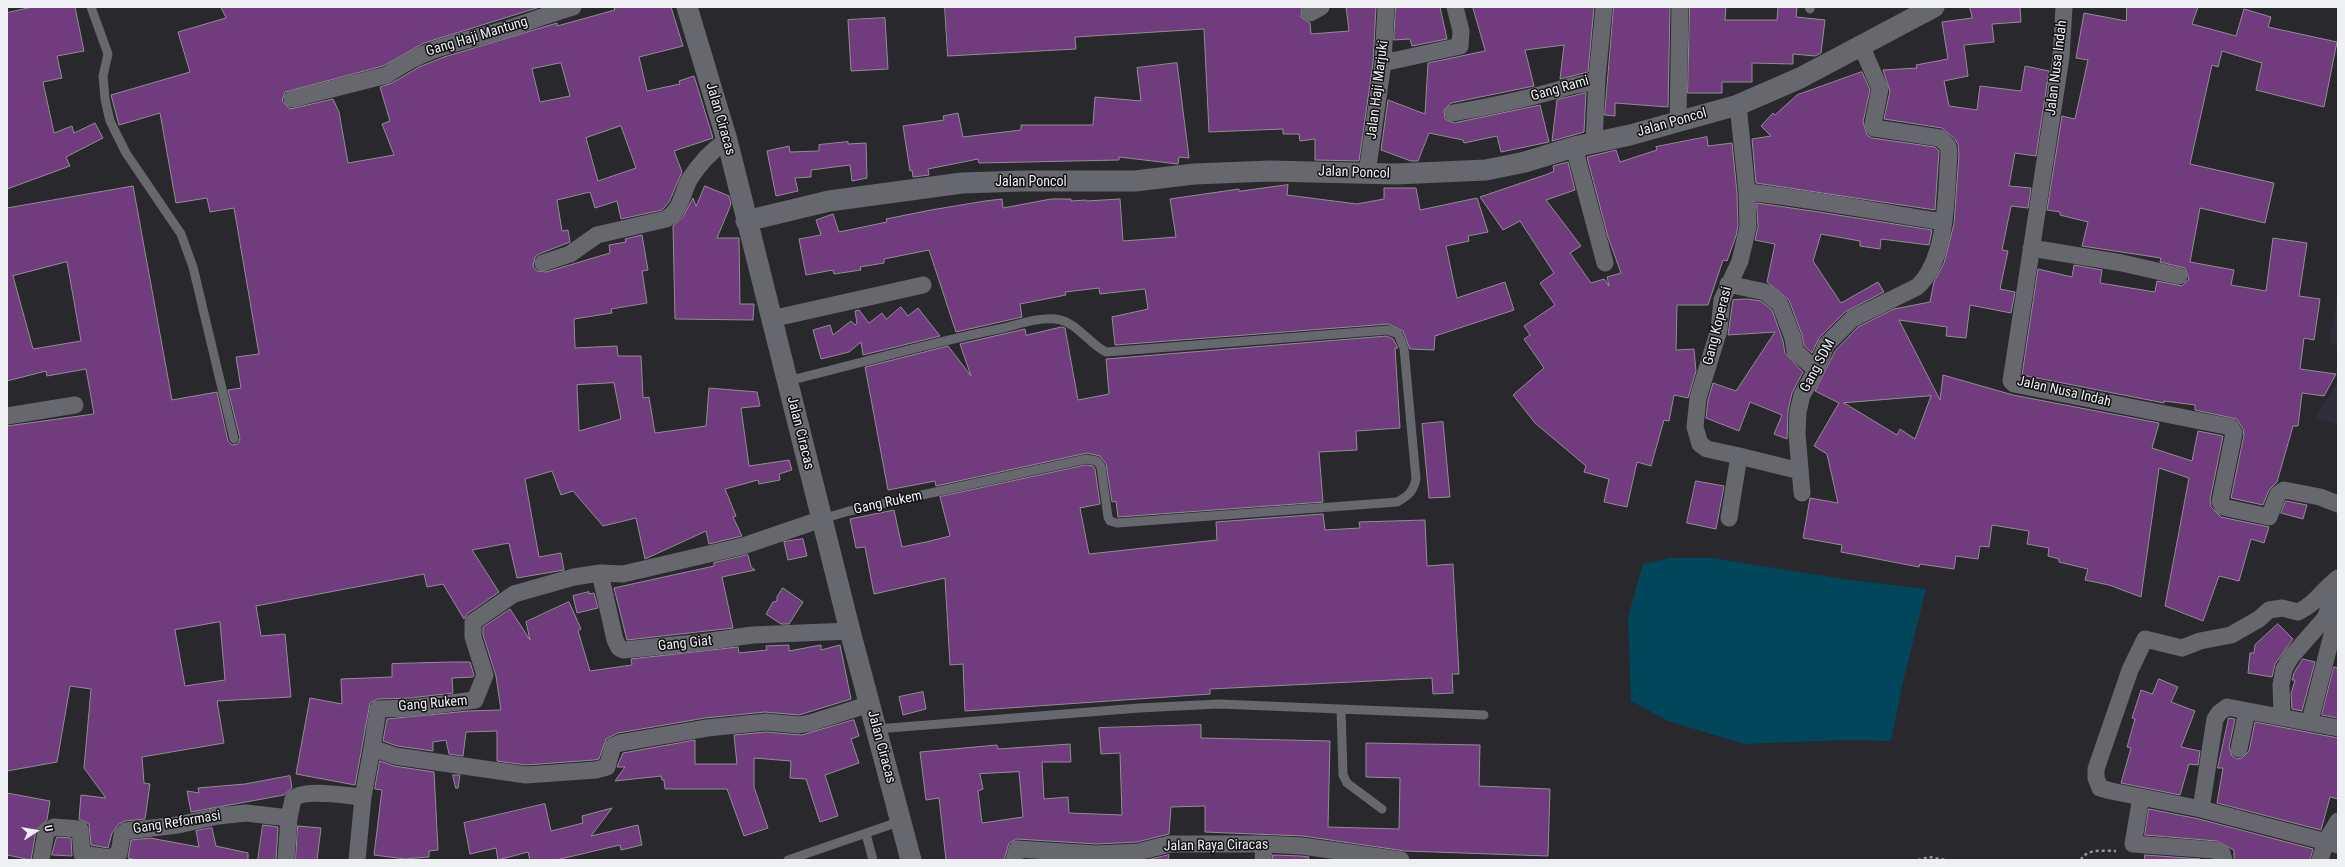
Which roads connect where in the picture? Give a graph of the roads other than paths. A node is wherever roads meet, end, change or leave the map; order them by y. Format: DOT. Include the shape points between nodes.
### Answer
graph roads {
  1 [pos="91,7"];
  2 [pos="573,7"];
  3 [pos="687,7"];
  4 [pos="1386,7"];
  5 [pos="1455,7"];
  6 [pos="1604,7"];
  7 [pos="1680,7"];
  8 [pos="1934,7"];
  9 [pos="2064,7"];
  10 [pos="1862,45"];
  11 [pos="1383,63"];
  12 [pos="1596,78"];
  13 [pos="292,98"];
  14 [pos="1738,105"];
  15 [pos="1454,113"];
  16 [pos="1678,122"];
  17 [pos="727,140"];
  18 [pos="1584,145"];
  19 [pos="1367,173"];
  20 [pos="1747,192"];
  21 [pos="746,221"];
  22 [pos="1944,222"];
  23 [pos="2031,248"];
  24 [pos="543,263"];
  25 [pos="1605,263"];
  26 [pos="2179,276"];
  27 [pos="1728,284"];
  28 [pos="923,286"];
  29 [pos="771,319"];
  30 [pos="1816,370"];
  31 [pos="787,381"];
  32 [pos="75,405"];
  33 [pos="7,416"];
  34 [pos="234,439"];
  35 [pos="1739,456"];
  36 [pos="1800,471"];
  37 [pos="1802,493"];
  38 [pos="2338,504"];
  39 [pos="1729,518"];
  40 [pos="822,519"];
  41 [pos="600,573"];
  42 [pos="2338,578"];
  43 [pos="2338,585"];
  44 [pos="2338,610"];
  45 [pos="850,631"];
  46 [pos="870,704"];
  47 [pos="1341,710"];
  48 [pos="2247,711"];
  49 [pos="1484,715"];
  50 [pos="2282,717"];
  51 [pos="2310,721"];
  52 [pos="2338,728"];
  53 [pos="877,729"];
  54 [pos="372,748"];
  55 [pos="2239,749"];
  56 [pos="363,797"];
  57 [pos="2141,797"];
  58 [pos="1382,809"];
  59 [pos="2201,809"];
  60 [pos="289,818"];
  61 [pos="901,821"];
  62 [pos="2338,822"];
  63 [pos="866,834"];
  64 [pos="2332,843"];
  65 [pos="1264,852"];
  66 [pos="1040,855"];
  67 [pos="1138,856"];
  68 [pos="1096,857"];
  69 [pos="41,860"];
  70 [pos="286,860"];
  71 [pos="357,860"];
  72 [pos="788,860"];
  73 [pos="873,860"];
  74 [pos="912,860"];
  75 [pos="1014,860"];
  76 [pos="1401,860"];
  77 [pos="2224,860"];
  78 [pos="2320,860"];
  1 -- 34 [label="lane" via="108,54 103,76 110,121 126,153 180,234 193,267"];
  2 -- 13 [label="street, Gang Haji Mantung" via="514,27 427,51 392,69 387,75"];
  3 -- 17 [label="street, Jalan Ciracas"];
  4 -- 11 [label="street, Jalan Haji Marjuki"];
  5 -- 11 [label="street" via="1461,31 1460,46"];
  6 -- 12 [label="street, Gang Rami"];
  7 -- 16 [label="street"];
  8 -- 10 [label="street, Jalan Poncol"];
  9 -- 23 [label="street, Jalan Nusa Indah" via="2061,57"];
  10 -- 14 [label="street, Jalan Poncol" via="1800,78"];
  10 -- 22 [label="street, Gang SDM" via="1880,89 1872,124 1874,128 1940,138 1948,146"];
  11 -- 19 [label="street, Jalan Haji Marjuki"];
  12 -- 15 [label="street, Gang Rami" via="1590,84 1574,85 1526,100"];
  12 -- 18 [label="street"];
  14 -- 16 [label="street, Jalan Poncol"];
  14 -- 20 [label="street, Gang Koperasi"];
  16 -- 18 [label="street, Jalan Poncol"];
  17 -- 21 [label="street, Jalan Ciracas"];
  17 -- 24 [label="street" via="708,154 693,175 673,215 666,219 597,235 570,254"];
  18 -- 19 [label="street, Jalan Poncol" via="1486,170 1457,173"];
  18 -- 25 [label="street"];
  19 -- 21 [label="street, Jalan Poncol" via="1270,171 1194,174 1135,181 1023,181 944,185 829,201"];
  20 -- 22 [label="street"];
  20 -- 27 [label="street, Gang Koperasi" via="1746,244"];
  21 -- 29 [label="street, Jalan Ciracas"];
  22 -- 30 [label="street, Gang SDM" via="1929,274 1924,282 1848,322 1826,345"];
  23 -- 26 [label="street" via="2122,263"];
  23 -- 38 [label="street, Jalan Nusa Indah" via="2010,376 2012,383 2231,427 2234,433 2221,505 2269,517 2278,494 2284,490 2320,497"];
  27 -- 30 [label="street" via="1765,292 1780,304 1793,338 1795,351"];
  27 -- 35 [label="street, Gang Koperasi" via="1722,300 1719,330 1698,398 1695,427 1700,444 1707,449"];
  28 -- 29 [label="street"];
  29 -- 31 [label="street, Jalan Ciracas"];
  30 -- 36 [label="street, Gang SDM" via="1802,395 1798,412"];
  31 -- 40 [label="street, Jalan Ciracas"];
  31 -- 40 [label="lane, Gang Rukem" via="973,334 1047,319 1064,321 1072,325 1106,352 1388,330 1398,334 1404,348 1416,479 1414,488 1408,496 1397,502 1125,523 1110,521 1100,468 1092,459"];
  32 -- 33 [label="street"];
  35 -- 36 [label="street"];
  35 -- 39 [label="street"];
  36 -- 37 [label="street, Gang SDM"];
  40 -- 41 [label="street, Gang Rukem" via="743,546 623,574"];
  40 -- 45 [label="street, Jalan Ciracas"];
  41 -- 45 [label="street, Gang Giat" via="615,640 623,650 752,635"];
  41 -- 54 [label="street, Gang Rukem" via="574,577 514,594 476,619 472,627 473,637 486,675 475,700 412,708 378,709"];
  42 -- 57 [label="street" via="2326,587 2312,605 2298,612 2282,608 2269,610 2247,627 2231,635 2200,641 2182,648 2145,639 2130,670 2096,769 2100,788"];
  43 -- 50 [label="street" via="2325,618 2291,657 2284,669 2281,685"];
  44 -- 51 [label="street"];
  45 -- 46 [label="street, Jalan Ciracas"];
  46 -- 53 [label="street, Jalan Ciracas"];
  46 -- 54 [label="street" via="799,725 766,722 707,728 620,743 613,746 607,766 596,770 526,774 394,756"];
  47 -- 49 [label="lane"];
  47 -- 53 [label="lane" via="1219,704"];
  47 -- 58 [label="lane" via="1345,779"];
  48 -- 50 [label="street"];
  48 -- 55 [label="street"];
  48 -- 59 [label="street" via="2227,707 2218,713 2215,719"];
  50 -- 51 [label="street"];
  51 -- 52 [label="street"];
  53 -- 61 [label="street, Jalan Ciracas"];
  54 -- 56 [label="street"];
  56 -- 60 [label="street" via="318,793 298,795 292,801"];
  56 -- 71 [label="street"];
  57 -- 59 [label="street"];
  57 -- 77 [label="street" via="2133,844 2214,850 2222,853"];
  59 -- 64 [label="street"];
  60 -- 69 [label="street, Gang Reformasi" via="246,813 126,831 122,835 119,853 110,858 82,854 80,829 54,827 46,832"];
  60 -- 70 [label="street"];
  61 -- 63 [label="lane"];
  61 -- 74 [label="street, Jalan Ciracas"];
  62 -- 64 [label="street"];
  63 -- 72 [label="lane"];
  63 -- 73 [label="lane"];
  64 -- 78 [label="street"];
  65 -- 67 [label="street, Jalan Raya Ciracas" via="1170,844"];
  65 -- 76 [label="street, Jalan Raya Ciracas" via="1302,846"];
  66 -- 68 [label="street, Jalan Raya Ciracas"];
  66 -- 75 [label="street, Jalan Raya Ciracas" via="1017,849"];
  67 -- 68 [label="street, Jalan Raya Ciracas"];
}
